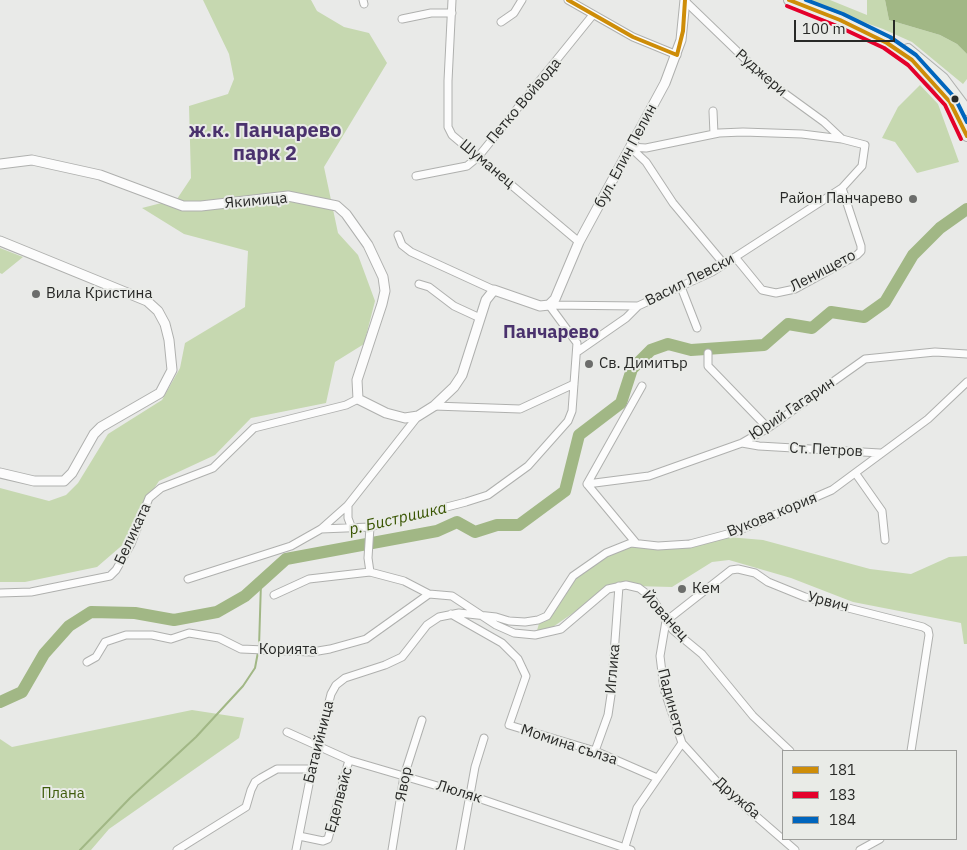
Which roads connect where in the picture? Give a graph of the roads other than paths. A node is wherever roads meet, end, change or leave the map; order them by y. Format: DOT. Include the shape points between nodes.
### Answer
graph roads {
  1 [pos="452,0"];
  2 [pos="522,0"];
  3 [pos="568,0"];
  4 [pos="685,0"];
  5 [pos="789,0"];
  6 [pos="452,13"];
  7 [pos="592,16"];
  8 [pos="402,20"];
  9 [pos="840,20"];
  10 [pos="501,22"];
  11 [pos="677,55"];
  12 [pos="967,110"];
  13 [pos="713,111"];
  14 [pos="714,134"];
  15 [pos="967,136"];
  16 [pos="842,139"];
  17 [pos="630,147"];
  18 [pos="478,157"];
  19 [pos="0,164"];
  20 [pos="416,176"];
  21 [pos="842,188"];
  22 [pos="398,234"];
  23 [pos="0,241"];
  24 [pos="579,242"];
  25 [pos="736,257"];
  26 [pos="724,264"];
  27 [pos="419,284"];
  28 [pos="681,287"];
  29 [pos="494,290"];
  30 [pos="549,305"];
  31 [pos="638,306"];
  32 [pos="480,318"];
  33 [pos="697,328"];
  34 [pos="577,352"];
  35 [pos="708,353"];
  36 [pos="967,354"];
  37 [pos="967,382"];
  38 [pos="574,384"];
  39 [pos="642,386"];
  40 [pos="358,399"];
  41 [pos="434,406"];
  42 [pos="418,416"];
  43 [pos="768,428"];
  44 [pos="742,443"];
  45 [pos="880,453"];
  46 [pos="0,473"];
  47 [pos="856,474"];
  48 [pos="587,484"];
  49 [pos="348,504"];
  50 [pos="351,526"];
  51 [pos="370,527"];
  52 [pos="321,529"];
  53 [pos="885,540"];
  54 [pos="636,543"];
  55 [pos="370,572"];
  56 [pos="188,579"];
  57 [pos="620,586"];
  58 [pos="0,593"];
  59 [pos="429,594"];
  60 [pos="274,595"];
  61 [pos="450,614"];
  62 [pos="482,617"];
  63 [pos="666,621"];
  64 [pos="87,662"];
  65 [pos="422,720"];
  66 [pos="287,732"];
  67 [pos="484,738"];
  68 [pos="682,743"];
  69 [pos="317,747"];
  70 [pos="789,750"];
  71 [pos="911,750"];
  72 [pos="595,751"];
  73 [pos="349,760"];
  74 [pos="312,769"];
  75 [pos="404,776"];
  76 [pos="657,778"];
  77 [pos="470,795"];
  78 [pos="299,836"];
  79 [pos="782,839"];
  80 [pos="783,840"];
  81 [pos="188,842"];
  82 [pos="870,844"];
  83 [pos="627,849"];
  84 [pos="177,850"];
  85 [pos="192,850"];
  86 [pos="296,850"];
  87 [pos="392,850"];
  88 [pos="460,850"];
  89 [pos="795,850"];
  90 [pos="860,850"];
  1 -- 6 [label="street, Шуманец"];
  2 -- 10 [label="street" via="514,13"];
  3 -- 7 [label="street"];
  4 -- 11 [label="street, бул. Елин Пелин"];
  4 -- 16 [label="street, Руджери" via="769,82"];
  5 -- 9 [label="main road"];
  6 -- 8 [label="street" via="430,13"];
  6 -- 18 [label="street, Шуманец" via="448,127 452,135"];
  7 -- 11 [label="street" via="633,38"];
  7 -- 18 [label="street, Петко Войвода"];
  9 -- 12 [label="main road" via="889,37 914,53 943,78"];
  9 -- 15 [label="main road" via="887,43 912,60 950,102"];
  11 -- 17 [label="street, бул. Елин Пелин"];
  13 -- 14 [label="street"];
  14 -- 16 [label="street" via="774,132"];
  14 -- 17 [label="street" via="646,148"];
  16 -- 21 [label="street, Васил Левски" via="865,145 862,166"];
  17 -- 24 [label="street, бул. Елин Пелин"];
  17 -- 26 [label="street" via="646,162 673,204"];
  18 -- 20 [label="street, Петко Войвода" via="466,166"];
  18 -- 24 [label="street, Шуманец"];
  19 -- 40 [label="street, Якимица" via="32,160 100,175 183,206 288,196 337,206 368,245 383,277 382,304 357,380"];
  21 -- 25 [label="street, Васил Левски"];
  21 -- 25 [label="street, Ленището" via="861,246 857,255 795,289 776,293 762,290"];
  22 -- 29 [label="street, Васил Левски" via="402,245 411,252"];
  23 -- 46 [label="street" via="147,301 166,324 172,370 160,392 101,426 72,474 64,481 34,481"];
  24 -- 30 [label="street, бул. Елин Пелин" via="560,292"];
  25 -- 26 [label="street, Васил Левски"];
  26 -- 28 [label="street, Васил Левски"];
  27 -- 32 [label="street"];
  28 -- 31 [label="street, Васил Левски"];
  28 -- 33 [label="street"];
  29 -- 30 [label="street, Васил Левски" via="540,306"];
  29 -- 32 [label="street" via="486,300"];
  30 -- 31 [label="street, Васил Левски"];
  30 -- 34 [label="street" via="572,334"];
  31 -- 34 [label="street" via="621,322"];
  32 -- 41 [label="street" via="462,375"];
  34 -- 38 [label="street"];
  35 -- 43 [label="street" via="708,366"];
  36 -- 43 [label="street, Юрий Гагарин" via="935,352 865,358"];
  37 -- 45 [label="street, Вукова кория" via="928,418"];
  38 -- 41 [label="street" via="520,409"];
  38 -- 51 [label="street" via="568,421 528,466 508,481 488,494 466,502"];
  39 -- 48 [label="street"];
  40 -- 42 [label="street" via="386,413 405,418"];
  40 -- 58 [label="street, Беликата" via="346,405 254,428 213,468 161,488 150,498 131,544 110,576 31,592"];
  41 -- 42 [label="street"];
  42 -- 49 [label="street"];
  43 -- 44 [label="street, Юрий Гагарин"];
  44 -- 45 [label="street, Ст. Петров"];
  44 -- 48 [label="street, Юрий Гагарин" via="649,476"];
  45 -- 47 [label="street, Вукова кория"];
  47 -- 53 [label="street" via="882,511"];
  47 -- 54 [label="street, Вукова кория" via="832,490 735,532 690,544 658,546"];
  48 -- 54 [label="street"];
  49 -- 50 [label="street"];
  49 -- 52 [label="street"];
  50 -- 51 [label="street"];
  50 -- 52 [label="street"];
  51 -- 55 [label="street"];
  52 -- 56 [label="street" via="291,546"];
  54 -- 62 [label="street, Вукова кория" via="606,553 573,576 547,616 525,622"];
  55 -- 59 [label="street" via="404,581"];
  55 -- 60 [label="street" via="309,579"];
  57 -- 62 [label="street" via="608,589 561,628 535,635 514,633"];
  57 -- 63 [label="street, Йованец" via="639,588 651,597"];
  57 -- 72 [label="street, Иглика" via="608,715"];
  59 -- 62 [label="street" via="452,596"];
  59 -- 64 [label="street, Корията" via="366,639 330,649 312,652 241,649 219,638 189,633 171,639 126,635 105,642 96,657"];
  61 -- 62 [label="street"];
  61 -- 69 [label="street, Батаийница" via="427,625 402,657 344,678 336,685"];
  61 -- 72 [label="street, Момина сълза" via="502,643 518,659 526,676 509,726"];
  63 -- 68 [label="street, Падинето" via="660,656 664,689"];
  63 -- 70 [label="street, Йованец" via="702,654 753,716"];
  63 -- 71 [label="street, Урвич" via="731,570 738,569 756,573 768,582 805,597 923,626 929,635"];
  65 -- 75 [label="street, Явор"];
  66 -- 69 [label="street, Люляк"];
  67 -- 77 [label="street"];
  68 -- 76 [label="street, Падинето"];
  68 -- 79 [label="street, Дружба" via="720,785"];
  69 -- 73 [label="street, Люляк"];
  69 -- 74 [label="street, Батаийница"];
  72 -- 76 [label="street, Момина сълза"];
  73 -- 75 [label="street, Люляк"];
  73 -- 78 [label="street, Еделвайс" via="328,839 323,841"];
  74 -- 78 [label="street, Батаийница"];
  74 -- 81 [label="street" via="276,769 255,782 246,806"];
  75 -- 77 [label="street, Люляк"];
  75 -- 87 [label="street, Явор"];
  76 -- 83 [label="street, Падинето" via="637,808"];
  77 -- 83 [label="street, Люляк"];
  77 -- 88 [label="street"];
  78 -- 86 [label="street, Батаийница"];
  80 -- 89 [label="street, Дружба"];
  81 -- 84 [label="street"];
  81 -- 85 [label="street"];
  82 -- 90 [label="street"];
}
